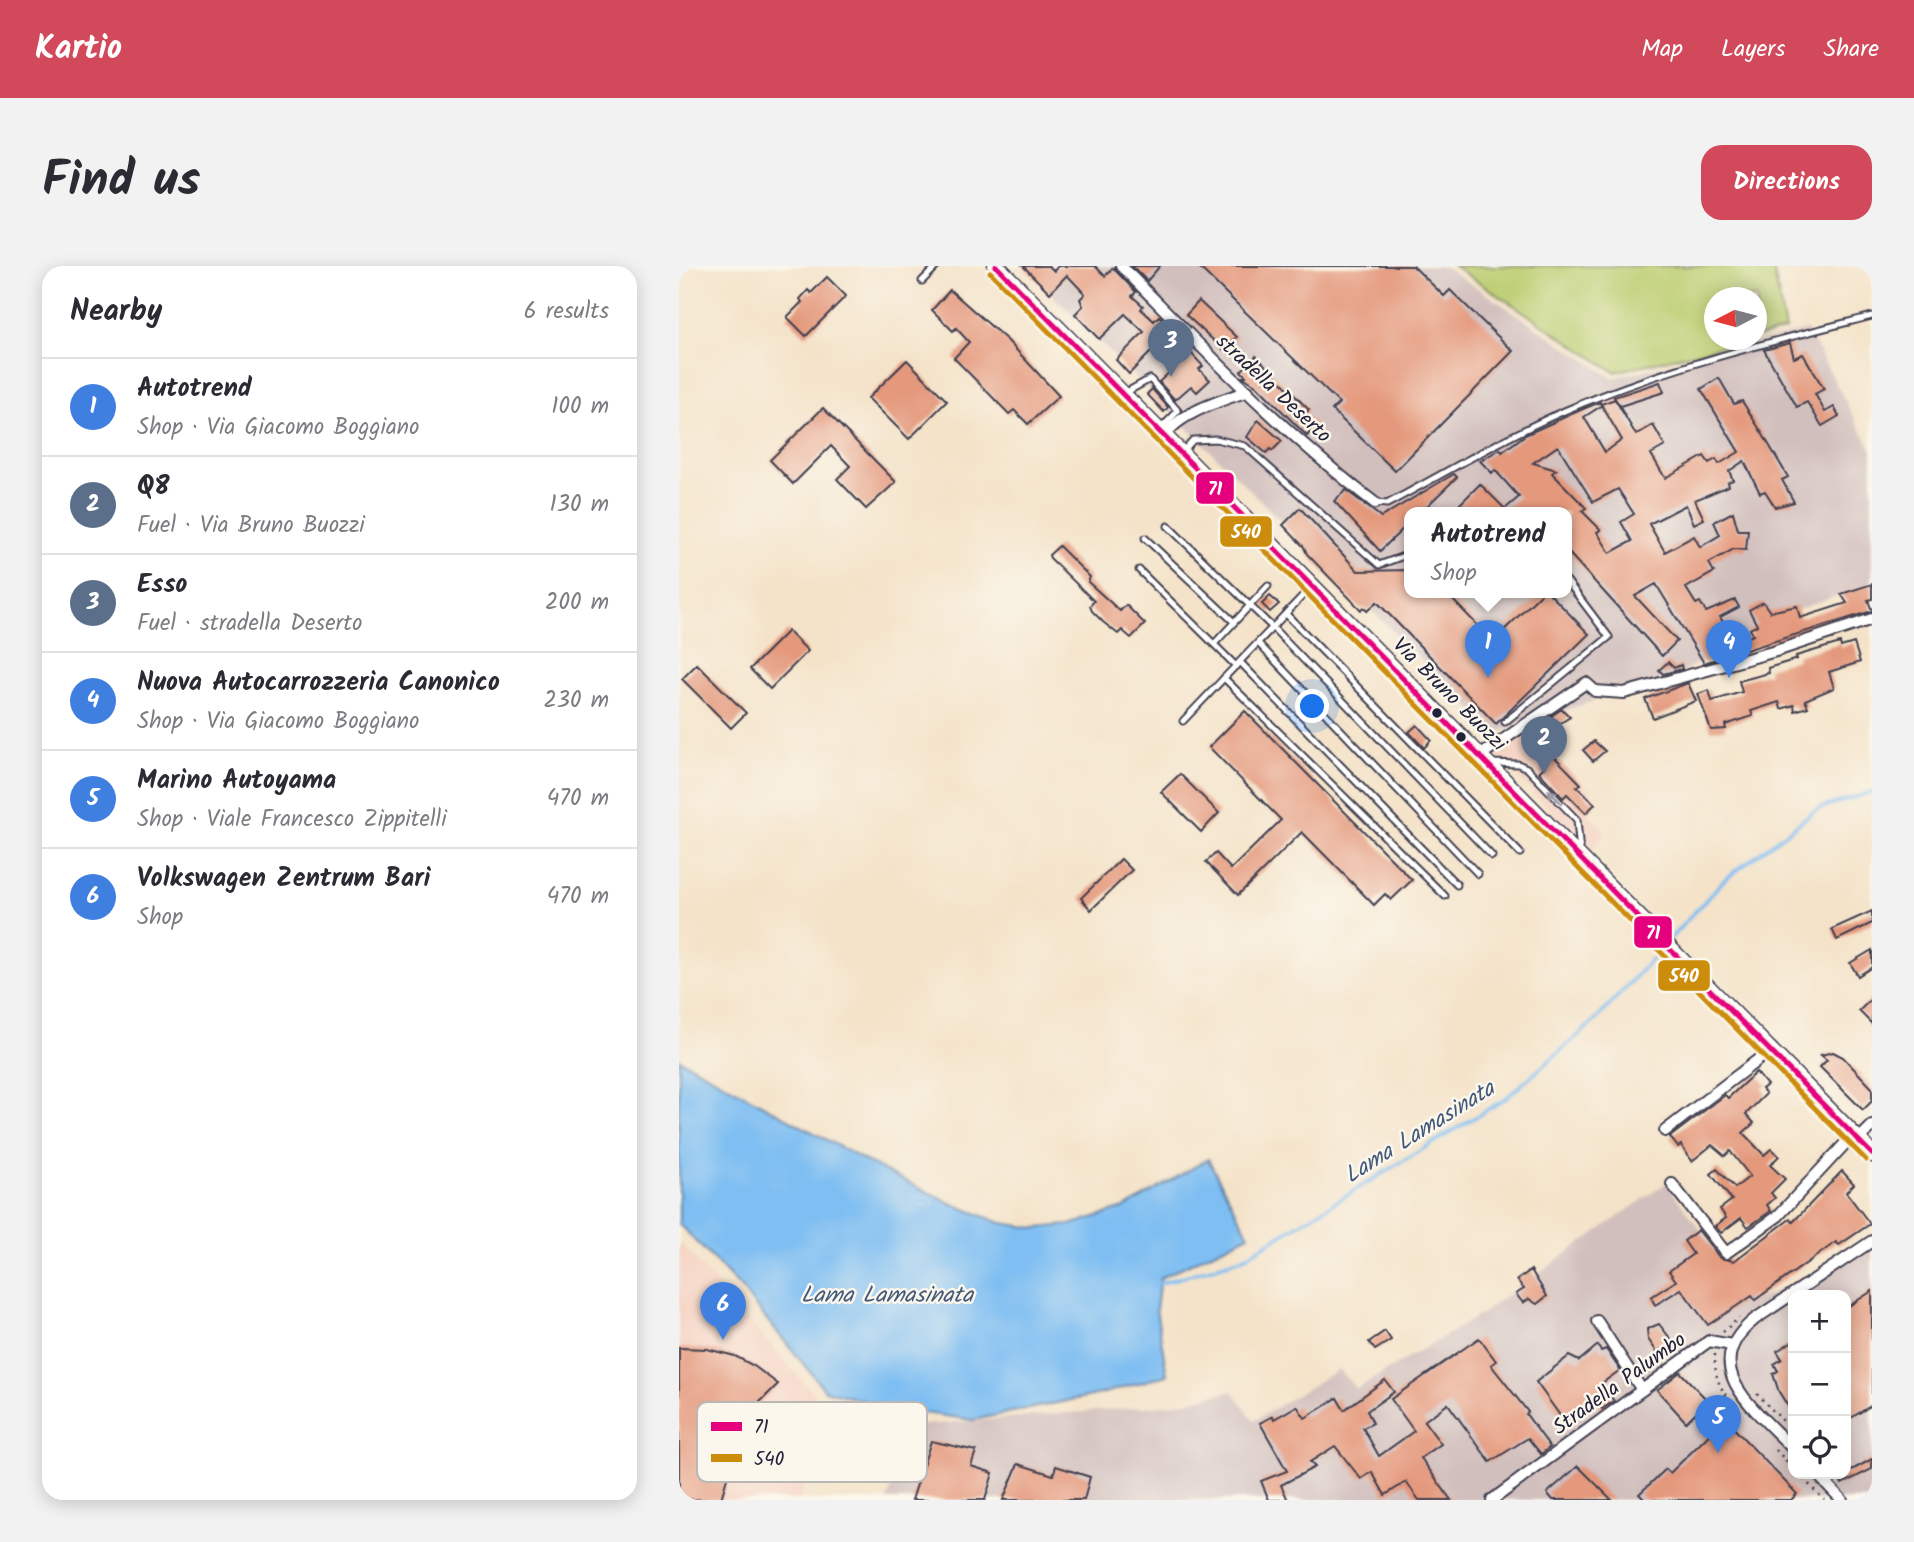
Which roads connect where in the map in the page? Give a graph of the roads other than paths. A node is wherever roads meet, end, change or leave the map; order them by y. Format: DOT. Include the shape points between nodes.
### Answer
graph roads {
  1 [pos="937,266"];
  2 [pos="996,266"];
  3 [pos="1121,266"];
  4 [pos="922,281"];
  5 [pos="1872,316"];
  6 [pos="1248,391"];
  7 [pos="1123,394"];
  8 [pos="1162,433"];
  9 [pos="1181,453"];
  10 [pos="1375,503"];
  11 [pos="1168,526"];
  12 [pos="1145,537"];
  13 [pos="1404,556"];
  14 [pos="1139,570"];
  15 [pos="1268,586"];
  16 [pos="1313,586"];
  17 [pos="1572,588"];
  18 [pos="1250,605"];
  19 [pos="1286,614"];
  20 [pos="1872,619"];
  21 [pos="1234,622"];
  22 [pos="1273,628"];
  23 [pos="1258,643"];
  24 [pos="1214,644"];
  25 [pos="1238,664"];
  26 [pos="1224,678"];
  27 [pos="1183,721"];
  28 [pos="1505,722"];
  29 [pos="1484,759"];
  30 [pos="1577,852"];
  31 [pos="1520,853"];
  32 [pos="1492,856"];
  33 [pos="1478,874"];
  34 [pos="1457,885"];
  35 [pos="1445,896"];
  36 [pos="1770,1047"];
  37 [pos="1872,1126"];
  38 [pos="1665,1131"];
  39 [pos="1856,1137"];
  40 [pos="1872,1154"];
  41 [pos="1672,1184"];
  42 [pos="1872,1241"];
  43 [pos="1597,1321"];
  44 [pos="1732,1345"];
  45 [pos="1642,1390"];
  46 [pos="1788,1443"];
  47 [pos="1822,1479"];
  48 [pos="1492,1500"];
  49 [pos="1842,1500"];
  1 -- 4 [label="lane"];
  2 -- 7 [label="main road, Via Bruno Buozzi"];
  3 -- 6 [label="street, stradella Deserto"];
  5 -- 10 [label="lane" via="1678,368 1594,399 1528,427 1387,504"];
  6 -- 8 [label="street"];
  6 -- 10 [label="street, stradella Deserto"];
  7 -- 8 [label="main road, Via Bruno Buozzi"];
  7 -- 8 [label="lane" via="1150,379 1178,411"];
  8 -- 9 [label="main road, Via Bruno Buozzi"];
  9 -- 13 [label="lane" via="1193,440 1216,439 1245,446 1379,565"];
  9 -- 16 [label="main road, Via Bruno Buozzi"];
  11 -- 18 [label="lane"];
  12 -- 21 [label="lane"];
  14 -- 24 [label="lane"];
  15 -- 18 [label="lane"];
  16 -- 19 [label="lane"];
  16 -- 29 [label="main road, Via Bruno Buozzi"];
  17 -- 28 [label="lane" via="1609,636"];
  18 -- 21 [label="lane"];
  18 -- 22 [label="lane"];
  19 -- 22 [label="lane"];
  19 -- 31 [label="lane"];
  20 -- 29 [label="street" via="1624,693 1595,691 1586,683"];
  21 -- 24 [label="lane"];
  22 -- 23 [label="lane"];
  22 -- 32 [label="lane"];
  23 -- 25 [label="lane"];
  23 -- 33 [label="lane"];
  24 -- 25 [label="lane"];
  25 -- 26 [label="lane"];
  25 -- 34 [label="lane"];
  26 -- 27 [label="lane"];
  26 -- 35 [label="lane"];
  29 -- 30 [label="main road, Via Bruno Buozzi"];
  30 -- 29 [label="lane, one-way" via="1577,820 1527,768"];
  30 -- 36 [label="main road, Via Bruno Buozzi"];
  36 -- 38 [label="street"];
  36 -- 39 [label="main road, Via Bruno Buozzi"];
  37 -- 39 [label="street"];
  39 -- 40 [label="main road, Via Bruno Buozzi"];
  39 -- 41 [label="street" via="1778,1216 1726,1253"];
  42 -- 44 [label="street" via="1755,1320"];
  43 -- 45 [label="street"];
  44 -- 45 [label="street, Stradella Palumbo" via="1709,1341"];
  44 -- 46 [label="street" via="1728,1364 1735,1385"];
  45 -- 48 [label="street, Stradella Palumbo"];
  47 -- 49 [label="street"];
}
